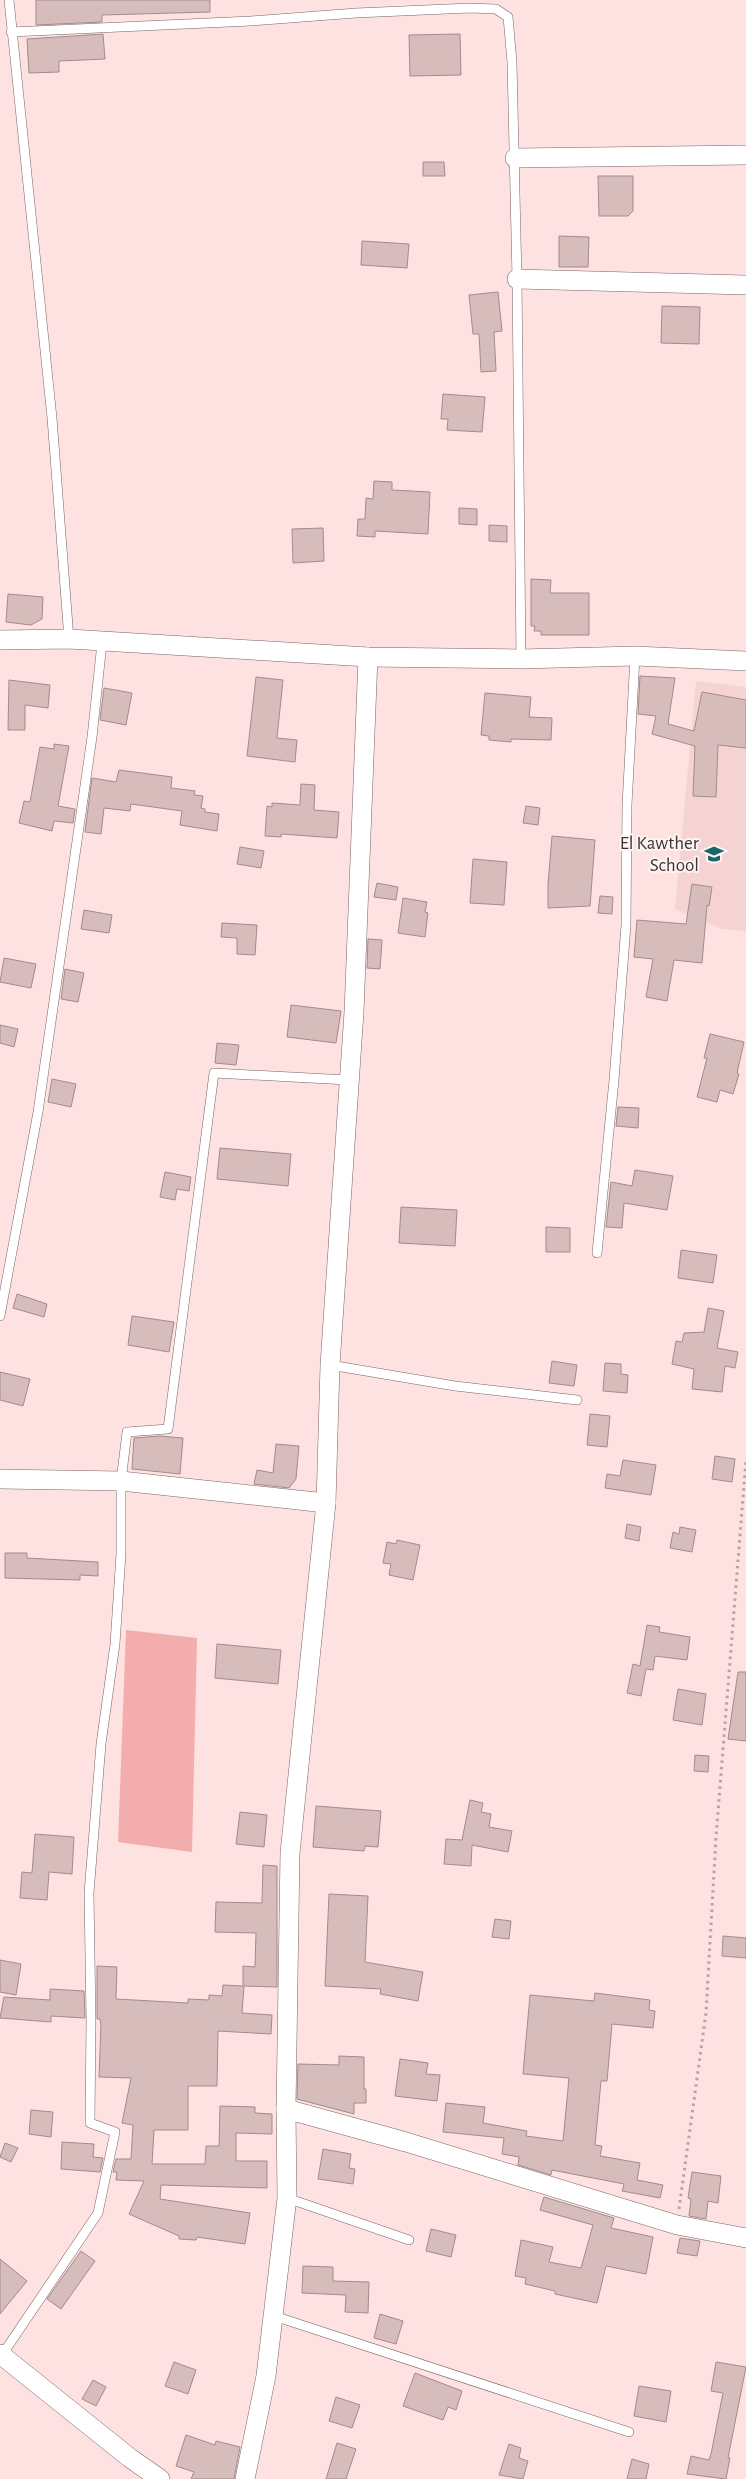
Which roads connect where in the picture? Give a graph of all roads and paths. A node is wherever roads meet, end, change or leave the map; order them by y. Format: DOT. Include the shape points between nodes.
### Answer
graph roads {
  1 [pos="9,0"];
  2 [pos="11,32"];
  3 [pos="746,155"];
  4 [pos="515,158"];
  5 [pos="517,279"];
  6 [pos="746,285"];
  7 [pos="69,639"];
  8 [pos="0,640"];
  9 [pos="102,643"];
  10 [pos="635,656"];
  11 [pos="368,657"];
  12 [pos="521,659"];
  13 [pos="746,661"];
  14 [pos="348,1080"];
  15 [pos="597,1253"];
  16 [pos="0,1316"];
  17 [pos="330,1365"];
  18 [pos="577,1400"];
  19 [pos="746,1460"];
  20 [pos="0,1480"];
  21 [pos="121,1481"];
  22 [pos="326,1504"];
  23 [pos="286,2109"];
  24 [pos="287,2198"];
  25 [pos="677,2225"];
  26 [pos="746,2238"];
  27 [pos="409,2240"];
  28 [pos="274,2316"];
  29 [pos="1,2354"];
  30 [pos="629,2432"];
  31 [pos="160,2479"];
  32 [pos="245,2479"];
  1 -- 2 [label="lane"];
  2 -- 4 [label="lane" via="496,9 508,17"];
  2 -- 7 [label="lane" via="51,399"];
  3 -- 4 [label="street"];
  4 -- 5 [label="lane"];
  5 -- 6 [label="street"];
  5 -- 12 [label="lane"];
  7 -- 8 [label="street"];
  7 -- 9 [label="street"];
  9 -- 11 [label="street"];
  9 -- 16 [label="lane" via="92,737 38,1112"];
  10 -- 12 [label="street"];
  10 -- 13 [label="street"];
  10 -- 15 [label="lane" via="626,805 626,925"];
  11 -- 12 [label="street"];
  11 -- 14 [label="street" via="354,1012"];
  14 -- 17 [label="street"];
  14 -- 21 [label="lane" via="214,1073 168,1429 127,1432"];
  17 -- 18 [label="lane" via="455,1386"];
  17 -- 22 [label="street"];
  19 -- 25 [label="path" via="716,1837 706,2014"];
  20 -- 21 [label="street"];
  21 -- 22 [label="street"];
  21 -- 29 [label="lane" via="121,1554 115,1644 101,1744 89,1893 90,2123 115,2132 98,2213"];
  22 -- 23 [label="street" via="290,1853"];
  23 -- 24 [label="street"];
  23 -- 25 [label="street"];
  24 -- 27 [label="lane"];
  24 -- 28 [label="street"];
  25 -- 26 [label="street"];
  28 -- 30 [label="lane"];
  28 -- 32 [label="street" via="266,2376"];
  29 -- 31 [label="street"];
}
